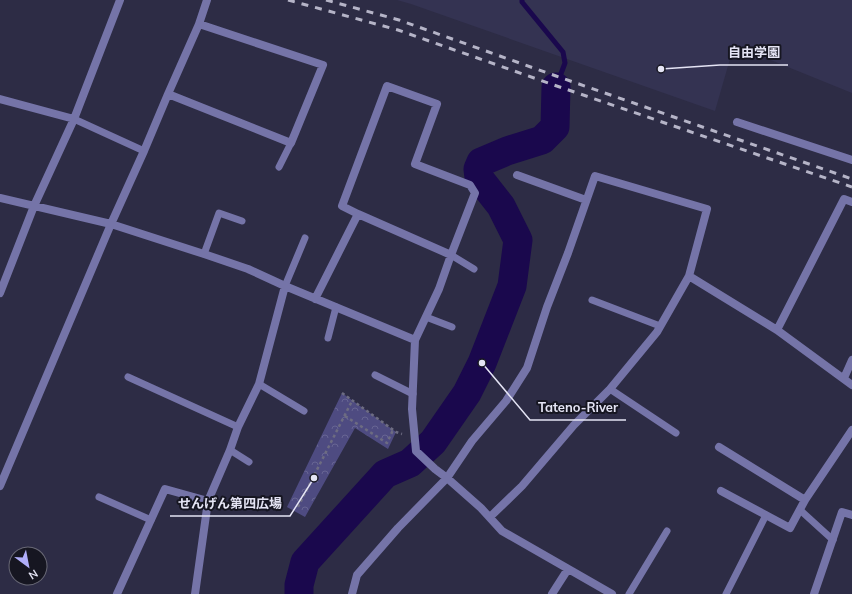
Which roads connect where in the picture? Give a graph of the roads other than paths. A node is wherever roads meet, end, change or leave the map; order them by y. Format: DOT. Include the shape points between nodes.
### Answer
graph roads {
  1 [pos="120,0"];
  2 [pos="207,0"];
  3 [pos="199,24"];
  4 [pos="168,94"];
  5 [pos="0,99"];
  6 [pos="74,118"];
  7 [pos="737,122"];
  8 [pos="291,143"];
  9 [pos="144,151"];
  10 [pos="852,160"];
  11 [pos="280,167"];
  12 [pos="517,175"];
  13 [pos="0,198"];
  14 [pos="586,200"];
  15 [pos="852,202"];
  16 [pos="34,206"];
  17 [pos="358,214"];
  18 [pos="242,221"];
  19 [pos="111,224"];
  20 [pos="305,238"];
  21 [pos="204,254"];
  22 [pos="451,255"];
  23 [pos="474,269"];
  24 [pos="690,276"];
  25 [pos="285,286"];
  26 [pos="0,293"];
  27 [pos="315,299"];
  28 [pos="592,300"];
  29 [pos="336,307"];
  30 [pos="426,317"];
  31 [pos="660,326"];
  32 [pos="452,328"];
  33 [pos="777,330"];
  34 [pos="328,338"];
  35 [pos="415,340"];
  36 [pos="852,360"];
  37 [pos="376,375"];
  38 [pos="128,377"];
  39 [pos="844,378"];
  40 [pos="259,384"];
  41 [pos="852,385"];
  42 [pos="610,389"];
  43 [pos="413,394"];
  44 [pos="304,411"];
  45 [pos="238,427"];
  46 [pos="852,430"];
  47 [pos="676,433"];
  48 [pos="719,447"];
  49 [pos="230,450"];
  50 [pos="249,462"];
  51 [pos="447,478"];
  52 [pos="0,486"];
  53 [pos="721,491"];
  54 [pos="99,497"];
  55 [pos="805,500"];
  56 [pos="208,501"];
  57 [pos="800,510"];
  58 [pos="766,515"];
  59 [pos="852,515"];
  60 [pos="490,517"];
  61 [pos="150,520"];
  62 [pos="667,531"];
  63 [pos="833,540"];
  64 [pos="568,569"];
  65 [pos="117,594"];
  66 [pos="195,594"];
  67 [pos="352,594"];
  68 [pos="552,594"];
  69 [pos="612,594"];
  70 [pos="630,594"];
  71 [pos="726,594"];
  72 [pos="814,594"];
  1 -- 6 [label="street"];
  2 -- 3 [label="street"];
  3 -- 4 [label="street"];
  3 -- 8 [label="street" via="323,65"];
  4 -- 8 [label="street"];
  4 -- 9 [label="street"];
  5 -- 6 [label="street"];
  6 -- 9 [label="lane"];
  6 -- 16 [label="street"];
  7 -- 10 [label="street"];
  8 -- 11 [label="lane"];
  9 -- 19 [label="street"];
  12 -- 14 [label="street"];
  13 -- 16 [label="street"];
  14 -- 24 [label="street" via="595,176 708,209"];
  14 -- 51 [label="street" via="527,368 506,401 472,441"];
  15 -- 33 [label="street" via="844,199"];
  16 -- 19 [label="street"];
  16 -- 26 [label="street"];
  17 -- 22 [label="street"];
  17 -- 22 [label="street" via="342,206 387,86 437,104 415,164 470,184 475,193"];
  17 -- 27 [label="street"];
  18 -- 21 [label="lane" via="219,213"];
  19 -- 21 [label="street"];
  19 -- 52 [label="street"];
  20 -- 25 [label="lane"];
  21 -- 25 [label="street" via="248,269"];
  22 -- 23 [label="lane"];
  22 -- 30 [label="street"];
  24 -- 31 [label="street"];
  24 -- 33 [label="street"];
  25 -- 27 [label="street"];
  25 -- 40 [label="street"];
  27 -- 29 [label="street"];
  28 -- 31 [label="lane"];
  29 -- 34 [label="lane"];
  29 -- 35 [label="street"];
  30 -- 32 [label="lane"];
  30 -- 35 [label="street"];
  31 -- 42 [label="street"];
  33 -- 39 [label="street"];
  35 -- 43 [label="street"];
  36 -- 39 [label="street"];
  37 -- 43 [label="lane"];
  38 -- 45 [label="lane"];
  39 -- 41 [label="street"];
  40 -- 44 [label="lane"];
  40 -- 45 [label="street"];
  42 -- 47 [label="lane"];
  42 -- 60 [label="street" via="574,425 522,486"];
  43 -- 51 [label="street" via="416,451"];
  45 -- 49 [label="street"];
  46 -- 55 [label="street"];
  48 -- 55 [label="street"];
  49 -- 50 [label="lane"];
  49 -- 56 [label="street"];
  51 -- 60 [label="street"];
  51 -- 67 [label="street" via="357,575"];
  53 -- 58 [label="street"];
  54 -- 61 [label="lane"];
  55 -- 57 [label="street"];
  56 -- 61 [label="street" via="165,489"];
  56 -- 66 [label="street"];
  57 -- 58 [label="street" via="790,528"];
  57 -- 63 [label="lane"];
  58 -- 71 [label="lane"];
  59 -- 63 [label="street" via="842,512"];
  60 -- 64 [label="street" via="502,531"];
  61 -- 65 [label="street"];
  62 -- 70 [label="lane"];
  63 -- 72 [label="street"];
  64 -- 68 [label="street"];
  64 -- 69 [label="street"];
}
